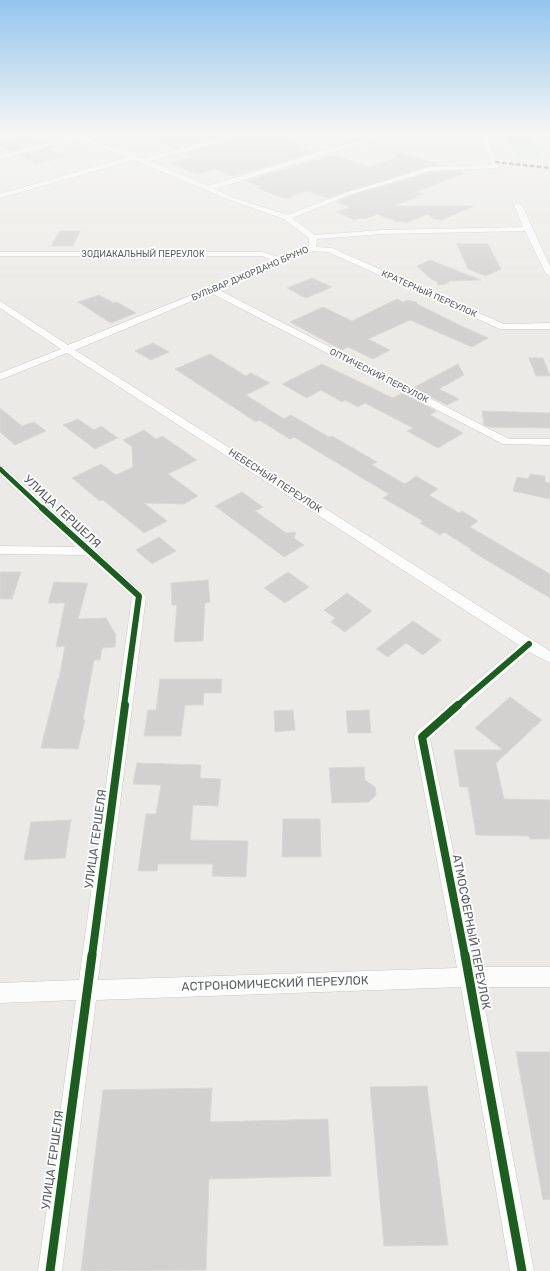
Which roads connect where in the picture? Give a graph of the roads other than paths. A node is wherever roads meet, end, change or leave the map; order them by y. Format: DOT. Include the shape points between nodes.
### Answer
graph roads {
  1 [pos="13,192"];
  2 [pos="217,192"];
  3 [pos="353,192"];
  4 [pos="0,196"];
  5 [pos="518,205"];
  6 [pos="286,217"];
  7 [pos="528,229"];
  8 [pos="313,237"];
  9 [pos="311,249"];
  10 [pos="0,254"];
  11 [pos="284,261"];
  12 [pos="550,274"];
  13 [pos="212,290"];
  14 [pos="0,304"];
  15 [pos="550,326"];
  16 [pos="69,350"];
  17 [pos="0,377"];
  18 [pos="550,442"];
  19 [pos="0,469"];
  20 [pos="0,550"];
  21 [pos="88,551"];
  22 [pos="529,644"];
  23 [pos="550,658"];
  24 [pos="469,977"];
  25 [pos="550,977"];
  26 [pos="87,991"];
  27 [pos="0,993"];
  28 [pos="50,1271"];
  29 [pos="522,1271"];
  1 -- 4 [label="street"];
  2 -- 6 [label="street"];
  3 -- 6 [label="street"];
  5 -- 7 [label="street"];
  6 -- 8 [label="street"];
  7 -- 8 [label="street, БУЛЬВАР ДЖОРДАНО БРУНО" via="390,232"];
  7 -- 12 [label="street"];
  8 -- 9 [label="street, БУЛЬВАР ДЖОРДАНО БРУНО"];
  9 -- 11 [label="street, БУЛЬВАР ДЖОРДАНО БРУНО"];
  9 -- 15 [label="street, КРАТЕРНЫЙ ПЕРЕУЛОК" via="329,250 503,327"];
  10 -- 11 [label="street, ЗОДИАКАЛЬНЫЙ ПЕРЕУЛОК" via="262,254"];
  11 -- 13 [label="street, БУЛЬВАР ДЖОРДАНО БРУНО"];
  13 -- 16 [label="street, БУЛЬВАР ДЖОРДАНО БРУНО"];
  13 -- 18 [label="street, ОПТИЧЕСКИЙ ПЕРЕУЛОК" via="507,442"];
  14 -- 16 [label="street, НЕБЕСНЫЙ ПЕРЕУЛОК"];
  16 -- 17 [label="street, БУЛЬВАР ДЖОРДАНО БРУНО"];
  16 -- 22 [label="street, НЕБЕСНЫЙ ПЕРЕУЛОК"];
  19 -- 21 [label="street, УЛИЦА ГЕРШЕЛЯ"];
  20 -- 21 [label="street"];
  21 -- 26 [label="street, УЛИЦА ГЕРШЕЛЯ" via="140,596"];
  22 -- 23 [label="street, НЕБЕСНЫЙ ПЕРЕУЛОК"];
  22 -- 24 [label="street, АТМОСФЕРНЫЙ ПЕРЕУЛОК" via="422,737"];
  24 -- 25 [label="street, АСТРОНОМИЧЕСКИЙ ПЕРЕУЛОК"];
  24 -- 26 [label="street, АСТРОНОМИЧЕСКИЙ ПЕРЕУЛОК"];
  24 -- 29 [label="street, АТМОСФЕРНЫЙ ПЕРЕУЛОК"];
  26 -- 27 [label="street, АСТРОНОМИЧЕСКИЙ ПЕРЕУЛОК"];
  26 -- 28 [label="street, УЛИЦА ГЕРШЕЛЯ"];
}
